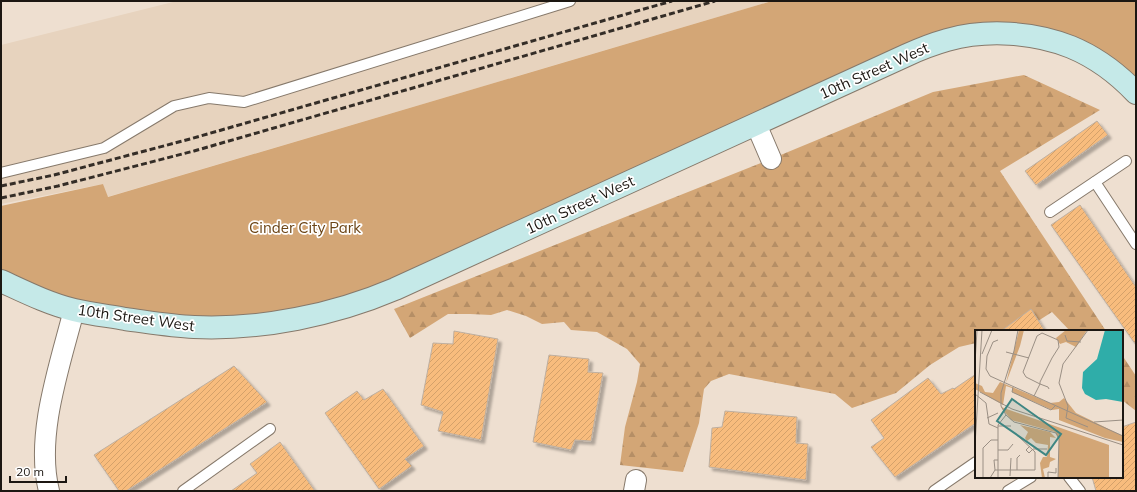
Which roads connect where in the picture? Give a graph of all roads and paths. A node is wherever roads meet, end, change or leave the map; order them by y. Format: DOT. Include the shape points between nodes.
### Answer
graph roads {
  1 [pos="570,1"];
  2 [pos="1136,93"];
  3 [pos="756,124"];
  4 [pos="771,159"];
  5 [pos="1126,161"];
  6 [pos="1,173"];
  7 [pos="1095,182"];
  8 [pos="1050,212"];
  9 [pos="1136,244"];
  10 [pos="1,281"];
  11 [pos="74,310"];
  12 [pos="270,429"];
  13 [pos="975,463"];
  14 [pos="1029,478"];
  15 [pos="1070,478"];
  16 [pos="49,491"];
  17 [pos="183,491"];
  18 [pos="934,491"];
  19 [pos="1008,491"];
  20 [pos="1080,491"];
  1 -- 6 [label="lane" via="244,102 210,98 174,106 104,148"];
  2 -- 3 [label="street, 10th Street West" via="1107,68 1071,47 1028,36 986,34 965,36 929,45"];
  3 -- 4 [label="street"];
  3 -- 11 [label="street, 10th Street West" via="409,283 364,302 336,310 277,322 208,327 159,324"];
  5 -- 7 [label="lane"];
  7 -- 8 [label="lane"];
  7 -- 9 [label="lane"];
  10 -- 11 [label="street, 10th Street West"];
  11 -- 16 [label="street" via="50,406 45,448"];
  12 -- 17 [label="lane"];
  13 -- 18 [label="lane"];
  14 -- 19 [label="lane"];
  15 -- 20 [label="lane"];
}
